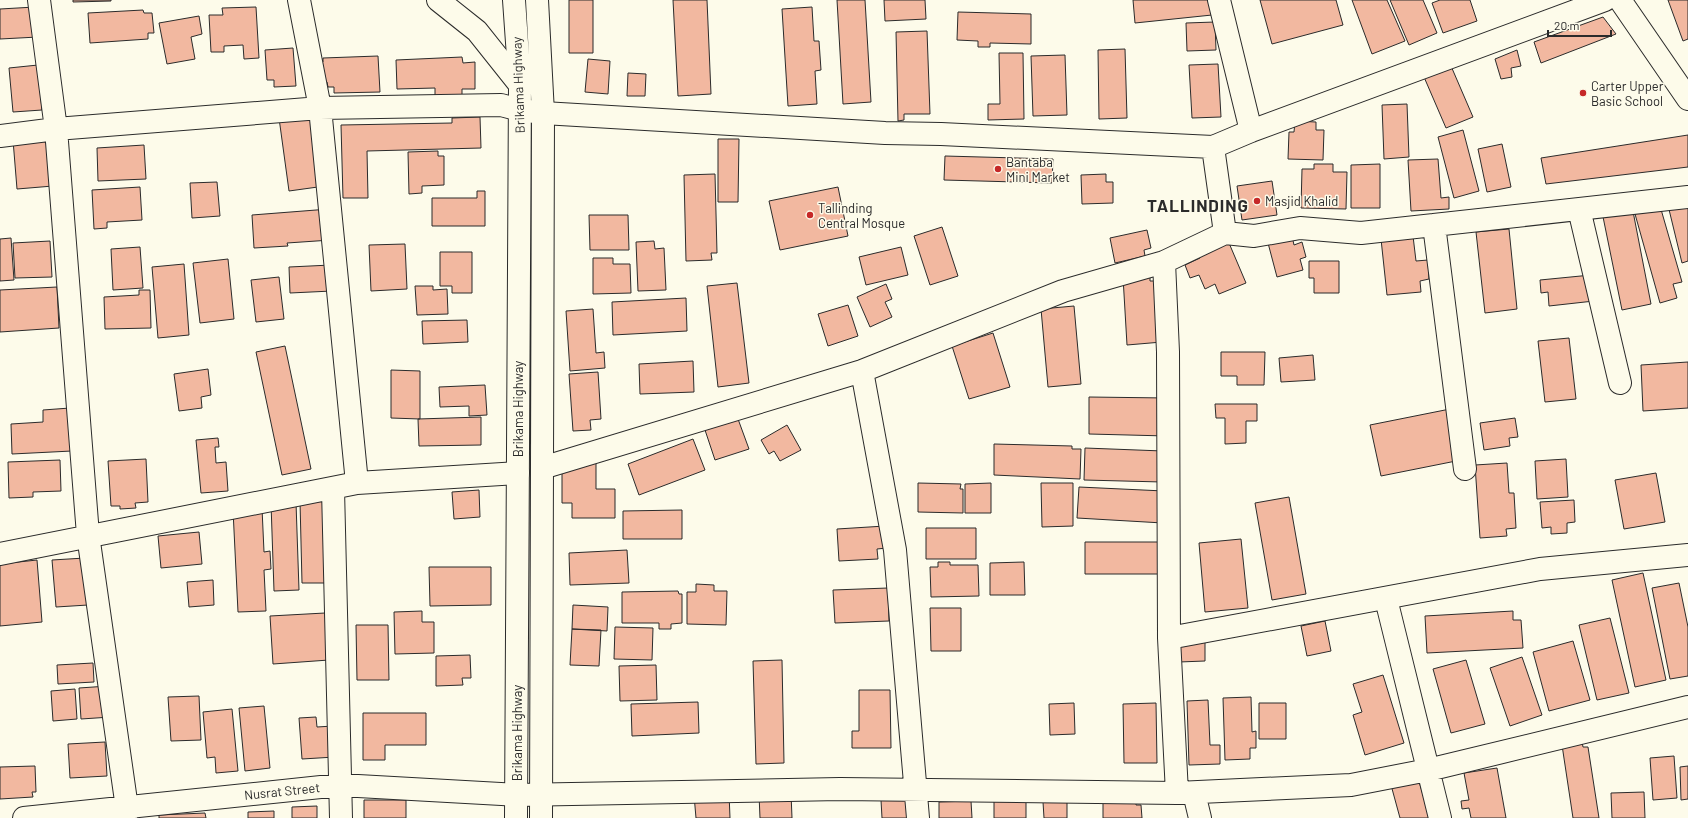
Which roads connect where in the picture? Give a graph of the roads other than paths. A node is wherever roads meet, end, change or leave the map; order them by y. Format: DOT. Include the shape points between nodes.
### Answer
graph roads {
  1 [pos="39,0"];
  2 [pos="299,0"];
  3 [pos="438,0"];
  4 [pos="514,0"];
  5 [pos="537,0"];
  6 [pos="1219,0"];
  7 [pos="1605,0"];
  8 [pos="1620,0"];
  9 [pos="520,85"];
  10 [pos="1688,99"];
  11 [pos="320,108"];
  12 [pos="520,110"];
  13 [pos="543,112"];
  14 [pos="56,129"];
  15 [pos="1252,131"];
  16 [pos="0,136"];
  17 [pos="1213,147"];
  18 [pos="1688,197"];
  19 [pos="1579,209"];
  20 [pos="1434,225"];
  21 [pos="1225,234"];
  22 [pos="1164,262"];
  23 [pos="862,372"];
  24 [pos="1620,383"];
  25 [pos="542,468"];
  26 [pos="1465,469"];
  27 [pos="518,473"];
  28 [pos="356,483"];
  29 [pos="333,489"];
  30 [pos="88,535"];
  31 [pos="0,554"];
  32 [pos="1688,555"];
  33 [pos="1386,599"];
  34 [pos="1169,638"];
  35 [pos="1688,707"];
  36 [pos="1428,770"];
  37 [pos="340,785"];
  38 [pos="917,790"];
  39 [pos="1186,793"];
  40 [pos="516,795"];
  41 [pos="541,795"];
  42 [pos="126,813"];
  43 [pos="24,818"];
  44 [pos="341,818"];
  45 [pos="516,818"];
  46 [pos="541,818"];
  47 [pos="918,818"];
  48 [pos="1200,818"];
  49 [pos="1440,818"];
  1 -- 14 [label="main road"];
  2 -- 11 [label="main road"];
  3 -- 9 [label="main road" via="477,31"];
  4 -- 9 [label="main road, Brikama Highway"];
  5 -- 13 [label="main road, Brikama Highway"];
  6 -- 15 [label="main road"];
  7 -- 15 [label="main road"];
  8 -- 10 [label="main road"];
  9 -- 12 [label="main road, Brikama Highway"];
  11 -- 12 [label="main road" via="501,105"];
  11 -- 14 [label="main road"];
  11 -- 28 [label="main road"];
  12 -- 13 [label="main road"];
  12 -- 27 [label="main road, Brikama Highway"];
  13 -- 17 [label="main road" via="885,133"];
  13 -- 25 [label="main road, Brikama Highway"];
  14 -- 16 [label="main road"];
  14 -- 30 [label="main road"];
  15 -- 17 [label="main road"];
  17 -- 21 [label="main road"];
  18 -- 19 [label="main road"];
  19 -- 20 [label="main road"];
  19 -- 24 [label="main road"];
  20 -- 21 [label="main road" via="1361,233 1300,228 1254,236"];
  20 -- 26 [label="main road"];
  21 -- 22 [label="main road"];
  22 -- 23 [label="main road" via="1063,291"];
  22 -- 34 [label="main road" via="1168,352"];
  23 -- 25 [label="main road"];
  23 -- 38 [label="main road" via="895,550"];
  25 -- 41 [label="main road, Brikama Highway"];
  27 -- 28 [label="main road"];
  27 -- 40 [label="main road, Brikama Highway"];
  28 -- 29 [label="main road"];
  29 -- 30 [label="main road"];
  29 -- 37 [label="main road"];
  30 -- 31 [label="main road"];
  30 -- 42 [label="main road"];
  32 -- 33 [label="main road" via="1540,570"];
  33 -- 34 [label="main road"];
  33 -- 36 [label="main road"];
  34 -- 39 [label="main road"];
  35 -- 36 [label="main road, Nusrat Street"];
  36 -- 39 [label="main road, Nusrat Street" via="1351,785"];
  36 -- 49 [label="main road"];
  37 -- 40 [label="main road, Nusrat Street"];
  37 -- 42 [label="main road, Nusrat Street"];
  37 -- 44 [label="main road"];
  38 -- 39 [label="main road, Nusrat Street"];
  38 -- 41 [label="main road, Nusrat Street" via="840,789"];
  38 -- 47 [label="main road"];
  39 -- 48 [label="main road"];
  40 -- 41 [label="main road, Nusrat Street"];
  40 -- 45 [label="main road, Brikama Highway"];
  41 -- 46 [label="main road, Brikama Highway"];
  42 -- 43 [label="main road, Nusrat Street"];
}
